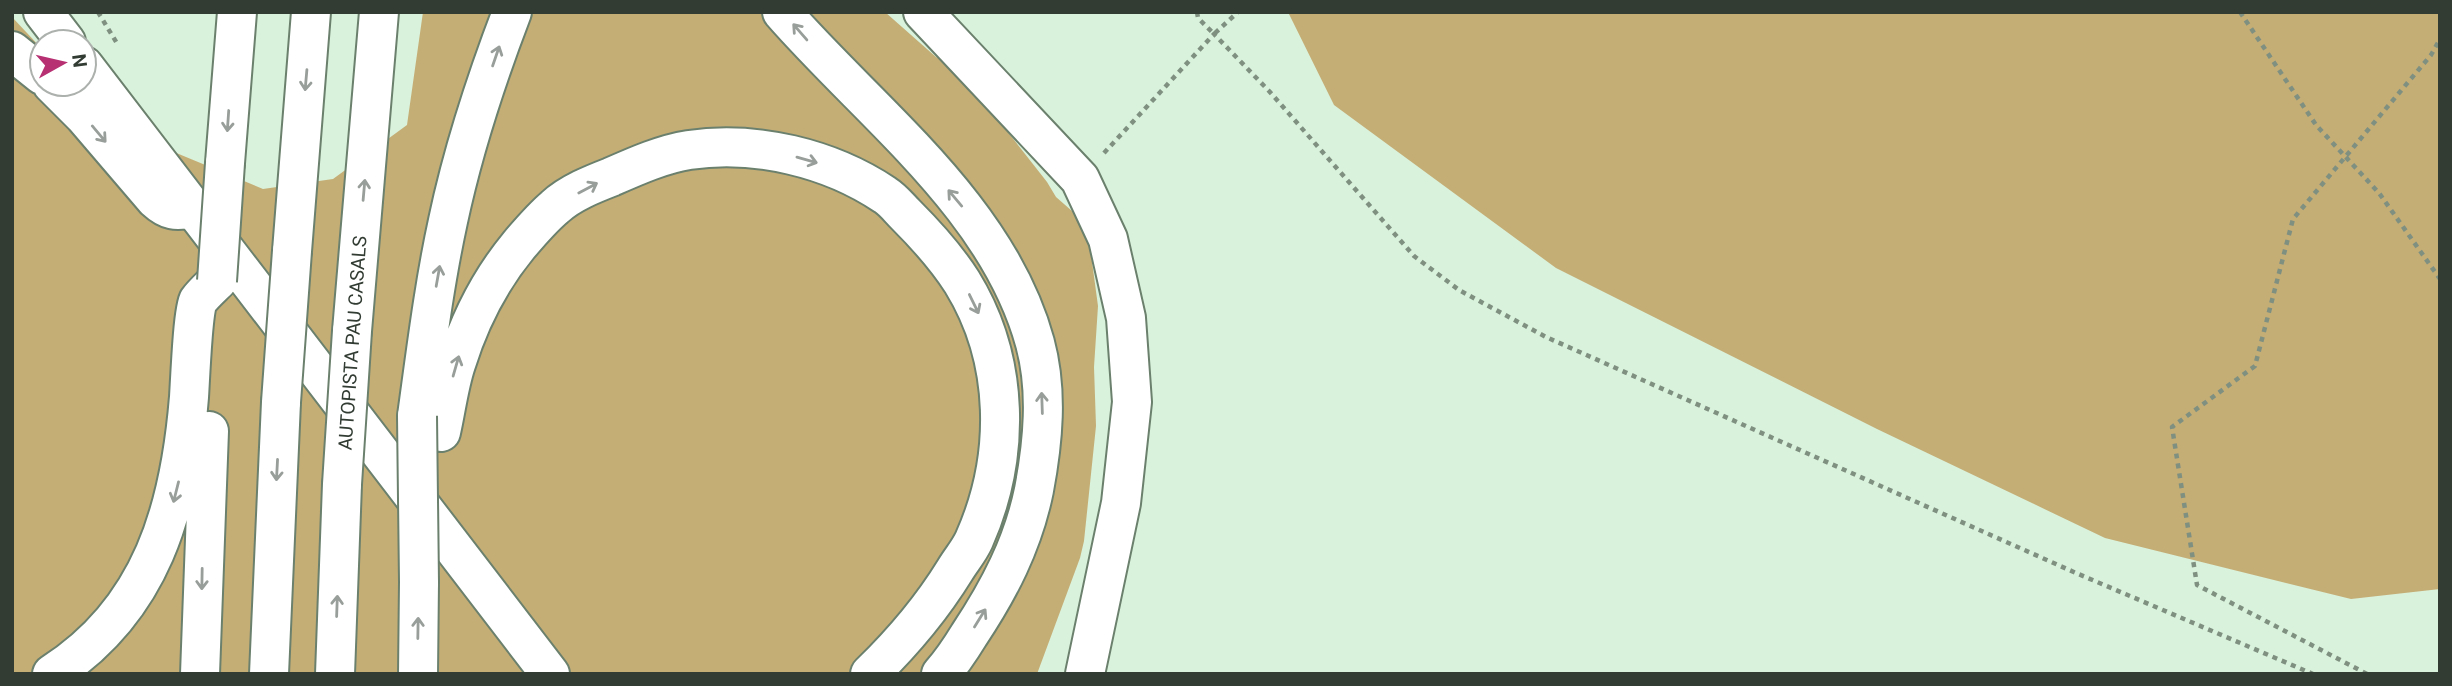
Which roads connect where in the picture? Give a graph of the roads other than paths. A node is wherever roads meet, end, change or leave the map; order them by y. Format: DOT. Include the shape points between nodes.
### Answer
graph roads {
  1 [pos="43,12"];
  2 [pos="237,12"];
  3 [pos="312,12"];
  4 [pos="379,12"];
  5 [pos="512,12"];
  6 [pos="782,12"];
  7 [pos="923,12"];
  8 [pos="55,28"];
  9 [pos="12,51"];
  10 [pos="28,64"];
  11 [pos="98,84"];
  12 [pos="66,98"];
  13 [pos="193,208"];
  14 [pos="210,300"];
  15 [pos="429,424"];
  16 [pos="52,674"];
  17 [pos="200,674"];
  18 [pos="269,674"];
  19 [pos="335,674"];
  20 [pos="418,674"];
  21 [pos="550,674"];
  22 [pos="870,674"];
  23 [pos="942,674"];
  24 [pos="1085,674"];
  1 -- 8 [label="main road"];
  2 -- 14 [label="main road, one-way, bridge"];
  3 -- 18 [label="main road, one-way, bridge" via="281,402"];
  19 -- 4 [label="main road, AUTOPISTA PAU CASALS, one-way, bridge" via="352,331"];
  15 -- 5 [label="main road, one-way" via="448,220 476,116"];
  23 -- 6 [label="main road, one-way" via="1013,560 1029,513 1043,431 1035,344 1021,303 983,233 917,153"];
  7 -- 24 [label="main road" via="1080,179 1108,239 1126,318 1132,402 1121,503"];
  9 -- 10 [label="main road"];
  11 -- 13 [label="main road"];
  12 -- 13 [label="main road, one-way" via="155,200 167,210"];
  13 -- 21 [label="main road"];
  14 -- 16 [label="main road, one-way" via="167,523 140,582 120,610 96,641"];
  14 -- 17 [label="main road, one-way"];
  20 -- 15 [label="main road, one-way, bridge"];
  15 -- 22 [label="main road, one-way" via="496,278 556,205 594,184 687,150 733,147 813,162 887,196 946,256 968,292 987,331 998,376 1001,420 989,498 973,542 937,599"];
}
